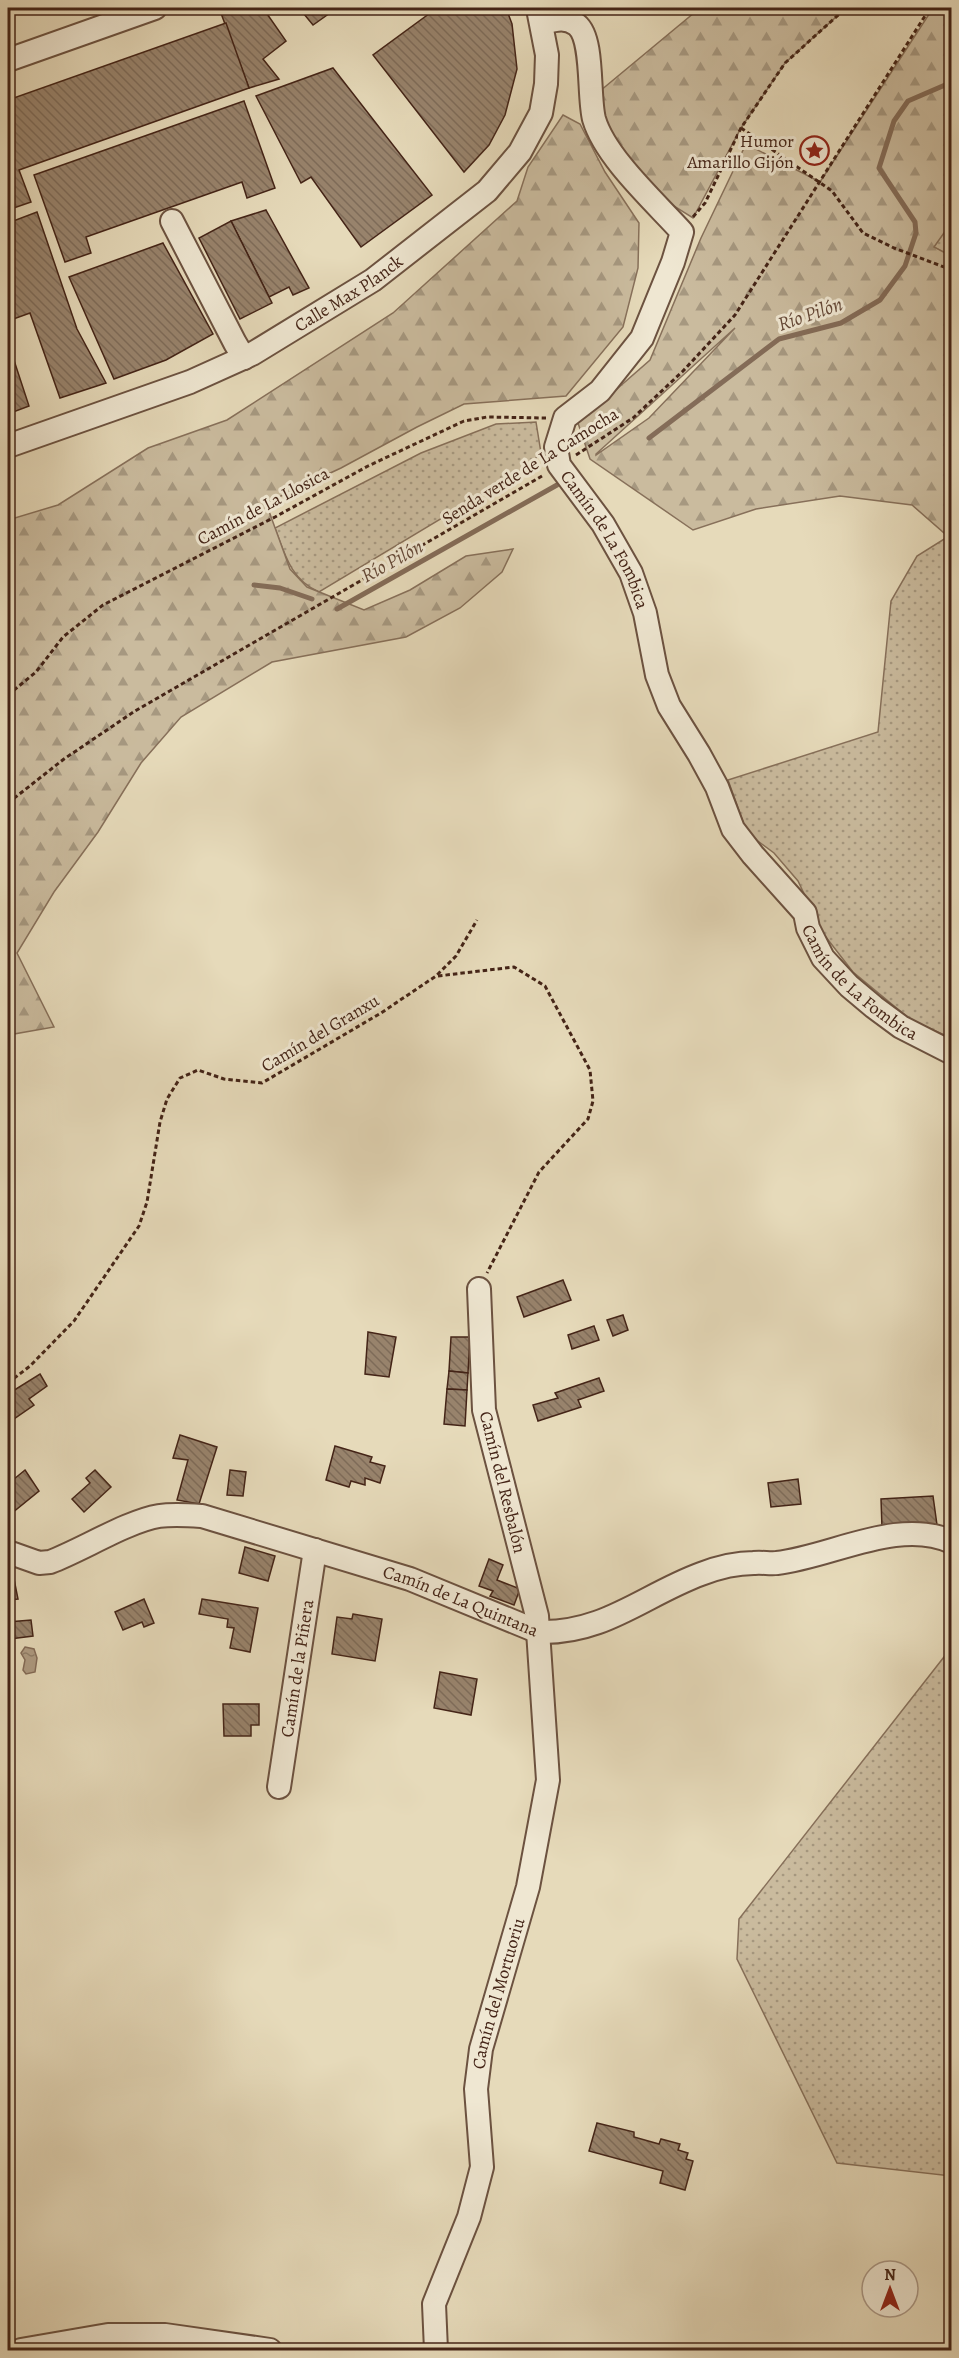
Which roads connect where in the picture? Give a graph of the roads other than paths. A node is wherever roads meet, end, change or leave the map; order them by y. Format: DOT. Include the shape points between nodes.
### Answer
graph roads {
  1 [pos="155,8"];
  2 [pos="540,15"];
  3 [pos="8,60"];
  4 [pos="172,221"];
  5 [pos="244,358"];
  6 [pos="8,446"];
  7 [pos="951,1053"];
  8 [pos="479,1289"];
  9 [pos="951,1542"];
  10 [pos="315,1550"];
  11 [pos="8,1552"];
  12 [pos="539,1632"];
  13 [pos="279,1787"];
  14 [pos="21,2350"];
  15 [pos="270,2350"];
  16 [pos="436,2350"];
  1 -- 3 [label="street"];
  2 -- 5 [label="street, Calle Max Planck" via="546,55 541,112 520,152 487,191 373,280"];
  2 -- 7 [label="street, Camín de La Fombica" via="564,18 578,25 585,38 594,119 603,139 682,232 642,338 600,391 566,418 556,447 559,465 603,524 631,573 645,613 657,675 669,706 717,787 734,829 805,913 823,958 849,986 901,1026"];
  4 -- 5 [label="street"];
  5 -- 6 [label="street, Calle Max Planck" via="190,382"];
  8 -- 12 [label="street, Camín del Resbalón" via="484,1410"];
  9 -- 12 [label="street, Camín de La Quintana" via="928,1534 884,1537 777,1564 726,1565 699,1574 602,1622 559,1633"];
  10 -- 11 [label="street, Camín de La Quintana" via="202,1516 182,1514 138,1522 50,1562 39,1563"];
  10 -- 12 [label="street, Camín de La Quintana" via="410,1579"];
  10 -- 13 [label="street, Camín de la Piñera"];
  12 -- 16 [label="street, Camín del Mortuoriu" via="548,1780 528,1887 481,2049 476,2089 482,2167 469,2217 434,2304"];
  14 -- 15 [label="street" via="119,2335 165,2335"];
}
